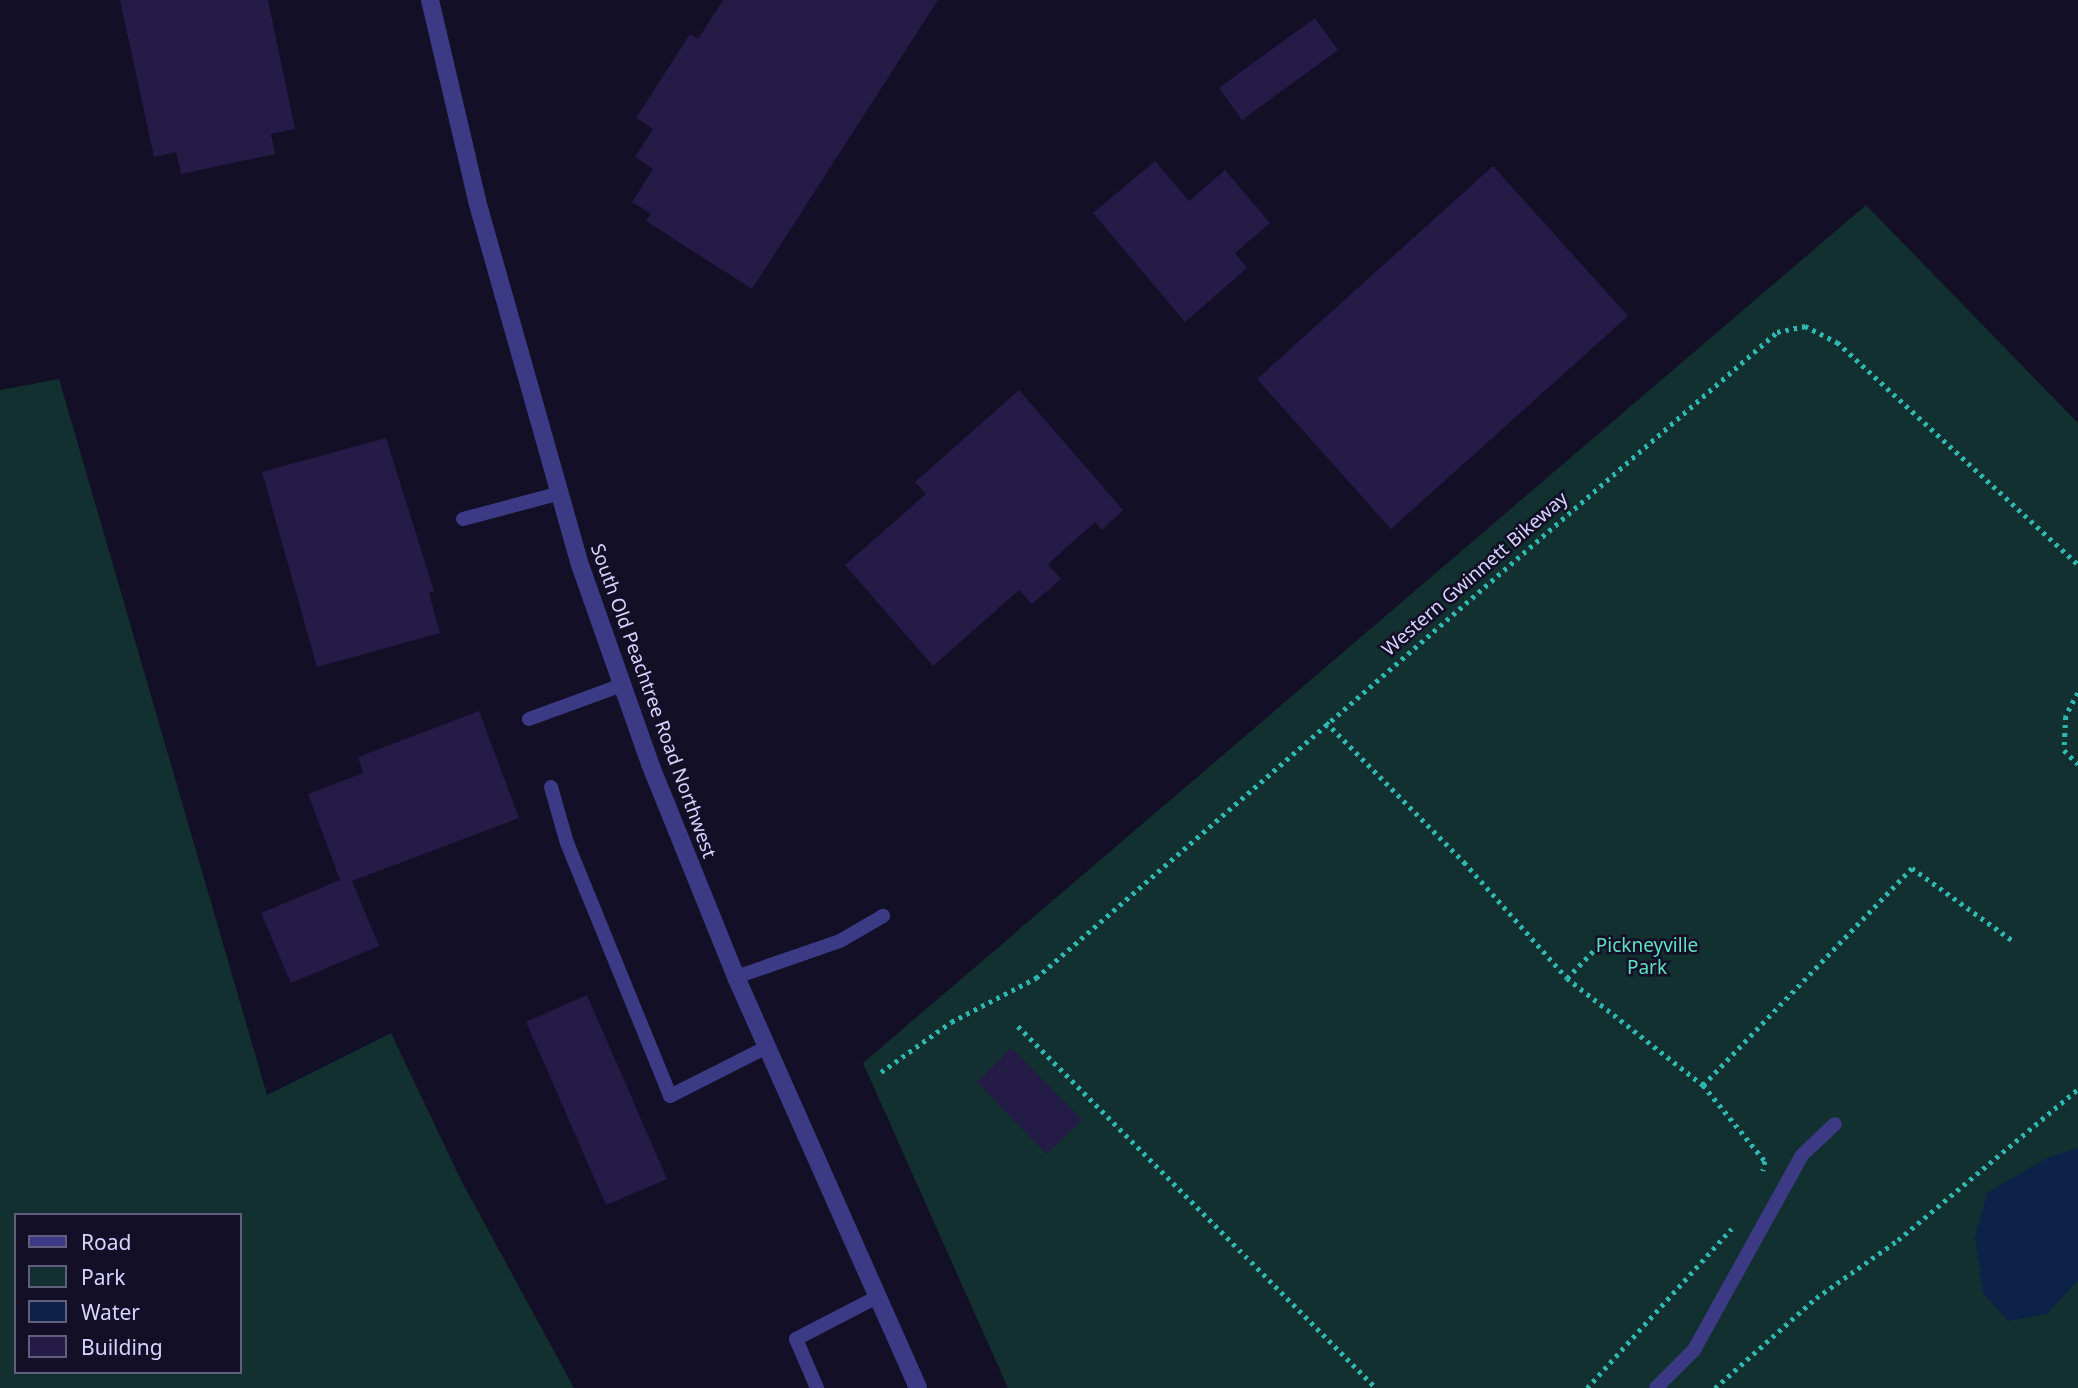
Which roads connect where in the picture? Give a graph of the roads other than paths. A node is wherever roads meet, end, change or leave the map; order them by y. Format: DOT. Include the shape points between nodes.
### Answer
graph roads {
  1 [pos="430,0"];
  2 [pos="556,494"];
  3 [pos="463,519"];
  4 [pos="622,685"];
  5 [pos="529,719"];
  6 [pos="551,787"];
  7 [pos="883,916"];
  8 [pos="736,977"];
  9 [pos="767,1047"];
  10 [pos="1835,1124"];
  11 [pos="877,1297"];
  12 [pos="817,1388"];
  13 [pos="918,1388"];
  14 [pos="1656,1388"];
  1 -- 2 [label="street, South Old Peachtree Road Northwest" via="477,201"];
  2 -- 3 [label="lane"];
  2 -- 4 [label="street, South Old Peachtree Road Northwest"];
  4 -- 5 [label="lane"];
  4 -- 8 [label="street, South Old Peachtree Road Northwest"];
  6 -- 9 [label="lane" via="567,843 670,1096"];
  7 -- 8 [label="lane" via="840,941"];
  8 -- 9 [label="street, South Old Peachtree Road Northwest"];
  9 -- 11 [label="street, South Old Peachtree Road Northwest"];
  10 -- 14 [label="lane" via="1802,1155 1694,1350"];
  11 -- 12 [label="lane" via="796,1339"];
  11 -- 13 [label="street, South Old Peachtree Road Northwest"];
}
